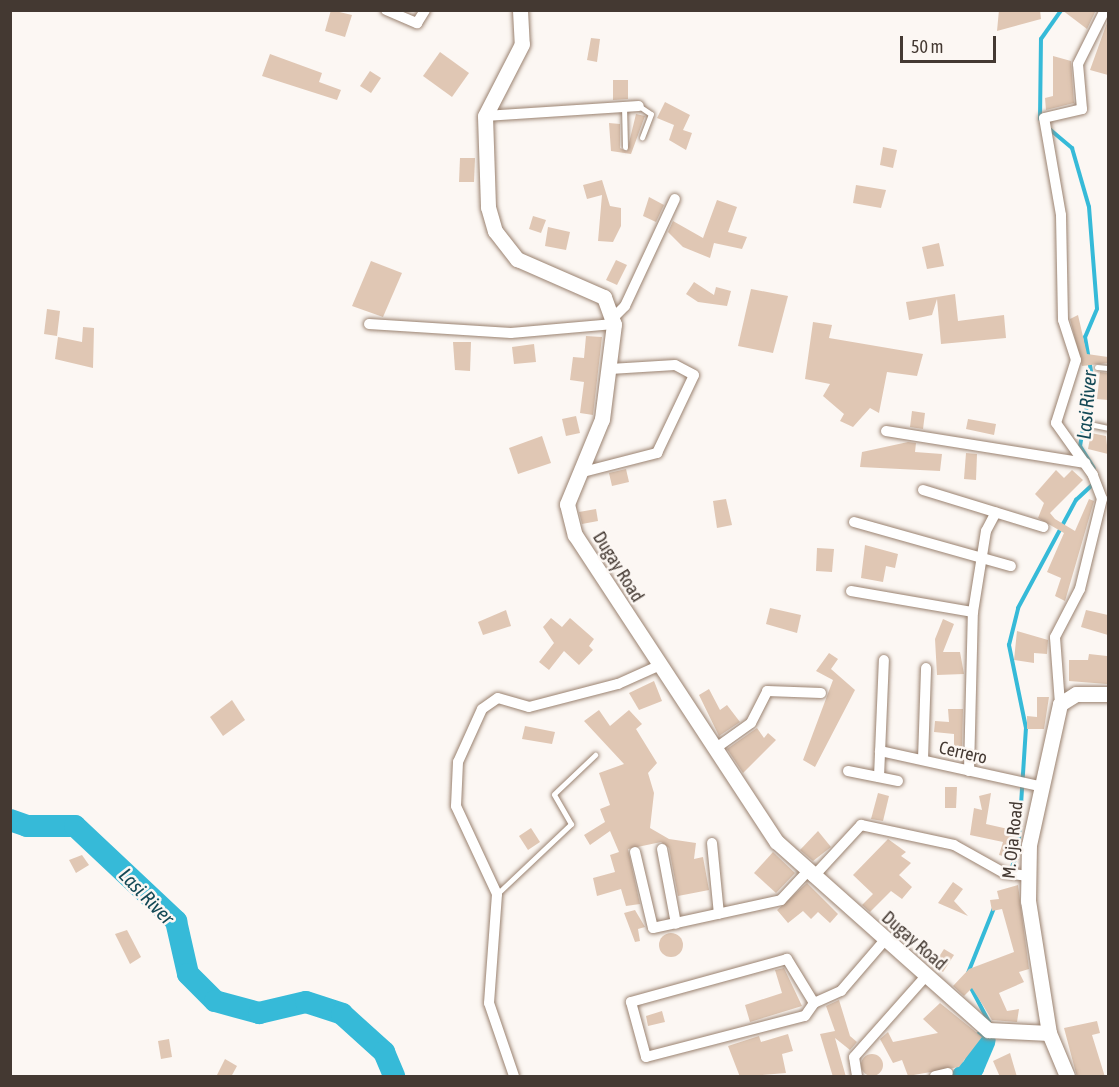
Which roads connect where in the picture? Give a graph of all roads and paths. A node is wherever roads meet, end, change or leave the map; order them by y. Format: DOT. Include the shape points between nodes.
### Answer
graph roads {
  1 [pos="386,10"];
  2 [pos="425,10"];
  3 [pos="520,10"];
  4 [pos="1105,10"];
  5 [pos="624,106"];
  6 [pos="639,106"];
  7 [pos="485,116"];
  8 [pos="642,137"];
  9 [pos="624,147"];
  10 [pos="675,199"];
  11 [pos="614,321"];
  12 [pos="369,324"];
  13 [pos="1097,367"];
  14 [pos="1108,368"];
  15 [pos="610,369"];
  16 [pos="1094,425"];
  17 [pos="1108,428"];
  18 [pos="886,431"];
  19 [pos="1084,463"];
  20 [pos="579,473"];
  21 [pos="923,490"];
  22 [pos="996,512"];
  23 [pos="854,522"];
  24 [pos="1044,527"];
  25 [pos="982,557"];
  26 [pos="1011,566"];
  27 [pos="851,591"];
  28 [pos="973,612"];
  29 [pos="884,660"];
  30 [pos="658,666"];
  31 [pos="926,668"];
  32 [pos="821,693"];
  33 [pos="1108,694"];
  34 [pos="1060,704"];
  35 [pos="716,748"];
  36 [pos="880,751"];
  37 [pos="595,755"];
  38 [pos="922,760"];
  39 [pos="848,771"];
  40 [pos="969,771"];
  41 [pos="879,777"];
  42 [pos="898,781"];
  43 [pos="1039,786"];
  44 [pos="712,843"];
  45 [pos="662,849"];
  46 [pos="635,852"];
  47 [pos="810,874"];
  48 [pos="1027,876"];
  49 [pos="497,894"];
  50 [pos="719,915"];
  51 [pos="676,924"];
  52 [pos="884,941"];
  53 [pos="925,977"];
  54 [pos="814,1003"];
  55 [pos="1049,1033"];
  56 [pos="948,1073"];
  57 [pos="514,1077"];
  58 [pos="857,1077"];
  59 [pos="935,1077"];
  60 [pos="1067,1077"];
  1 -- 2 [label="street" via="417,23"];
  3 -- 7 [label="street" via="522,44"];
  4 -- 19 [label="street" via="1078,64 1082,109 1044,118 1061,215 1063,320 1076,360 1056,423"];
  5 -- 6 [label="street"];
  5 -- 7 [label="street"];
  5 -- 9 [label="lane"];
  6 -- 8 [label="lane" via="651,114"];
  7 -- 11 [label="street" via="488,207 495,231 517,259 604,297"];
  10 -- 11 [label="street" via="625,306"];
  11 -- 12 [label="street" via="510,333"];
  11 -- 15 [label="street, Dugay Road"];
  13 -- 14 [label="lane"];
  15 -- 20 [label="street, Dugay Road" via="602,419"];
  15 -- 20 [label="street" via="675,365 694,375 657,453"];
  16 -- 17 [label="lane"];
  18 -- 19 [label="street"];
  19 -- 34 [label="street" via="1102,499 1080,588 1055,637"];
  20 -- 30 [label="street, Dugay Road" via="567,504 568,521"];
  21 -- 22 [label="street"];
  22 -- 24 [label="street"];
  22 -- 25 [label="street"];
  23 -- 25 [label="street"];
  25 -- 26 [label="street"];
  25 -- 28 [label="street"];
  27 -- 28 [label="street"];
  28 -- 40 [label="street"];
  29 -- 36 [label="street"];
  30 -- 35 [label="street, Dugay Road"];
  30 -- 49 [label="street" via="570,698 529,707 498,698 482,709 458,762 456,806"];
  31 -- 38 [label="street"];
  32 -- 35 [label="street" via="767,692 751,723"];
  33 -- 34 [label="street" via="1076,694"];
  34 -- 43 [label="street, M. Oja Road"];
  35 -- 47 [label="street, Dugay Road" via="777,842"];
  36 -- 38 [label="street, Cerrero"];
  36 -- 41 [label="street"];
  37 -- 49 [label="lane" via="554,794 571,824"];
  38 -- 40 [label="street, Cerrero"];
  39 -- 41 [label="street"];
  40 -- 43 [label="street, Cerrero"];
  41 -- 42 [label="street"];
  43 -- 48 [label="street, M. Oja Road"];
  44 -- 50 [label="street"];
  45 -- 51 [label="street"];
  46 -- 51 [label="street" via="653,928"];
  47 -- 48 [label="street" via="861,825 954,845 1004,873"];
  47 -- 50 [label="street" via="781,900"];
  47 -- 52 [label="street, Dugay Road"];
  48 -- 55 [label="street, M. Oja Road"];
  49 -- 57 [label="street" via="489,1003"];
  50 -- 51 [label="street"];
  52 -- 53 [label="street, Dugay Road"];
  52 -- 54 [label="street" via="841,991"];
  53 -- 55 [label="street, Dugay Road" via="990,1032"];
  53 -- 58 [label="street" via="854,1057"];
  54 -- 54 [label="street" via="787,959 631,1002 646,1057 804,1016"];
  55 -- 60 [label="street, M. Oja Road"];
  56 -- 59 [label="street"];
}
